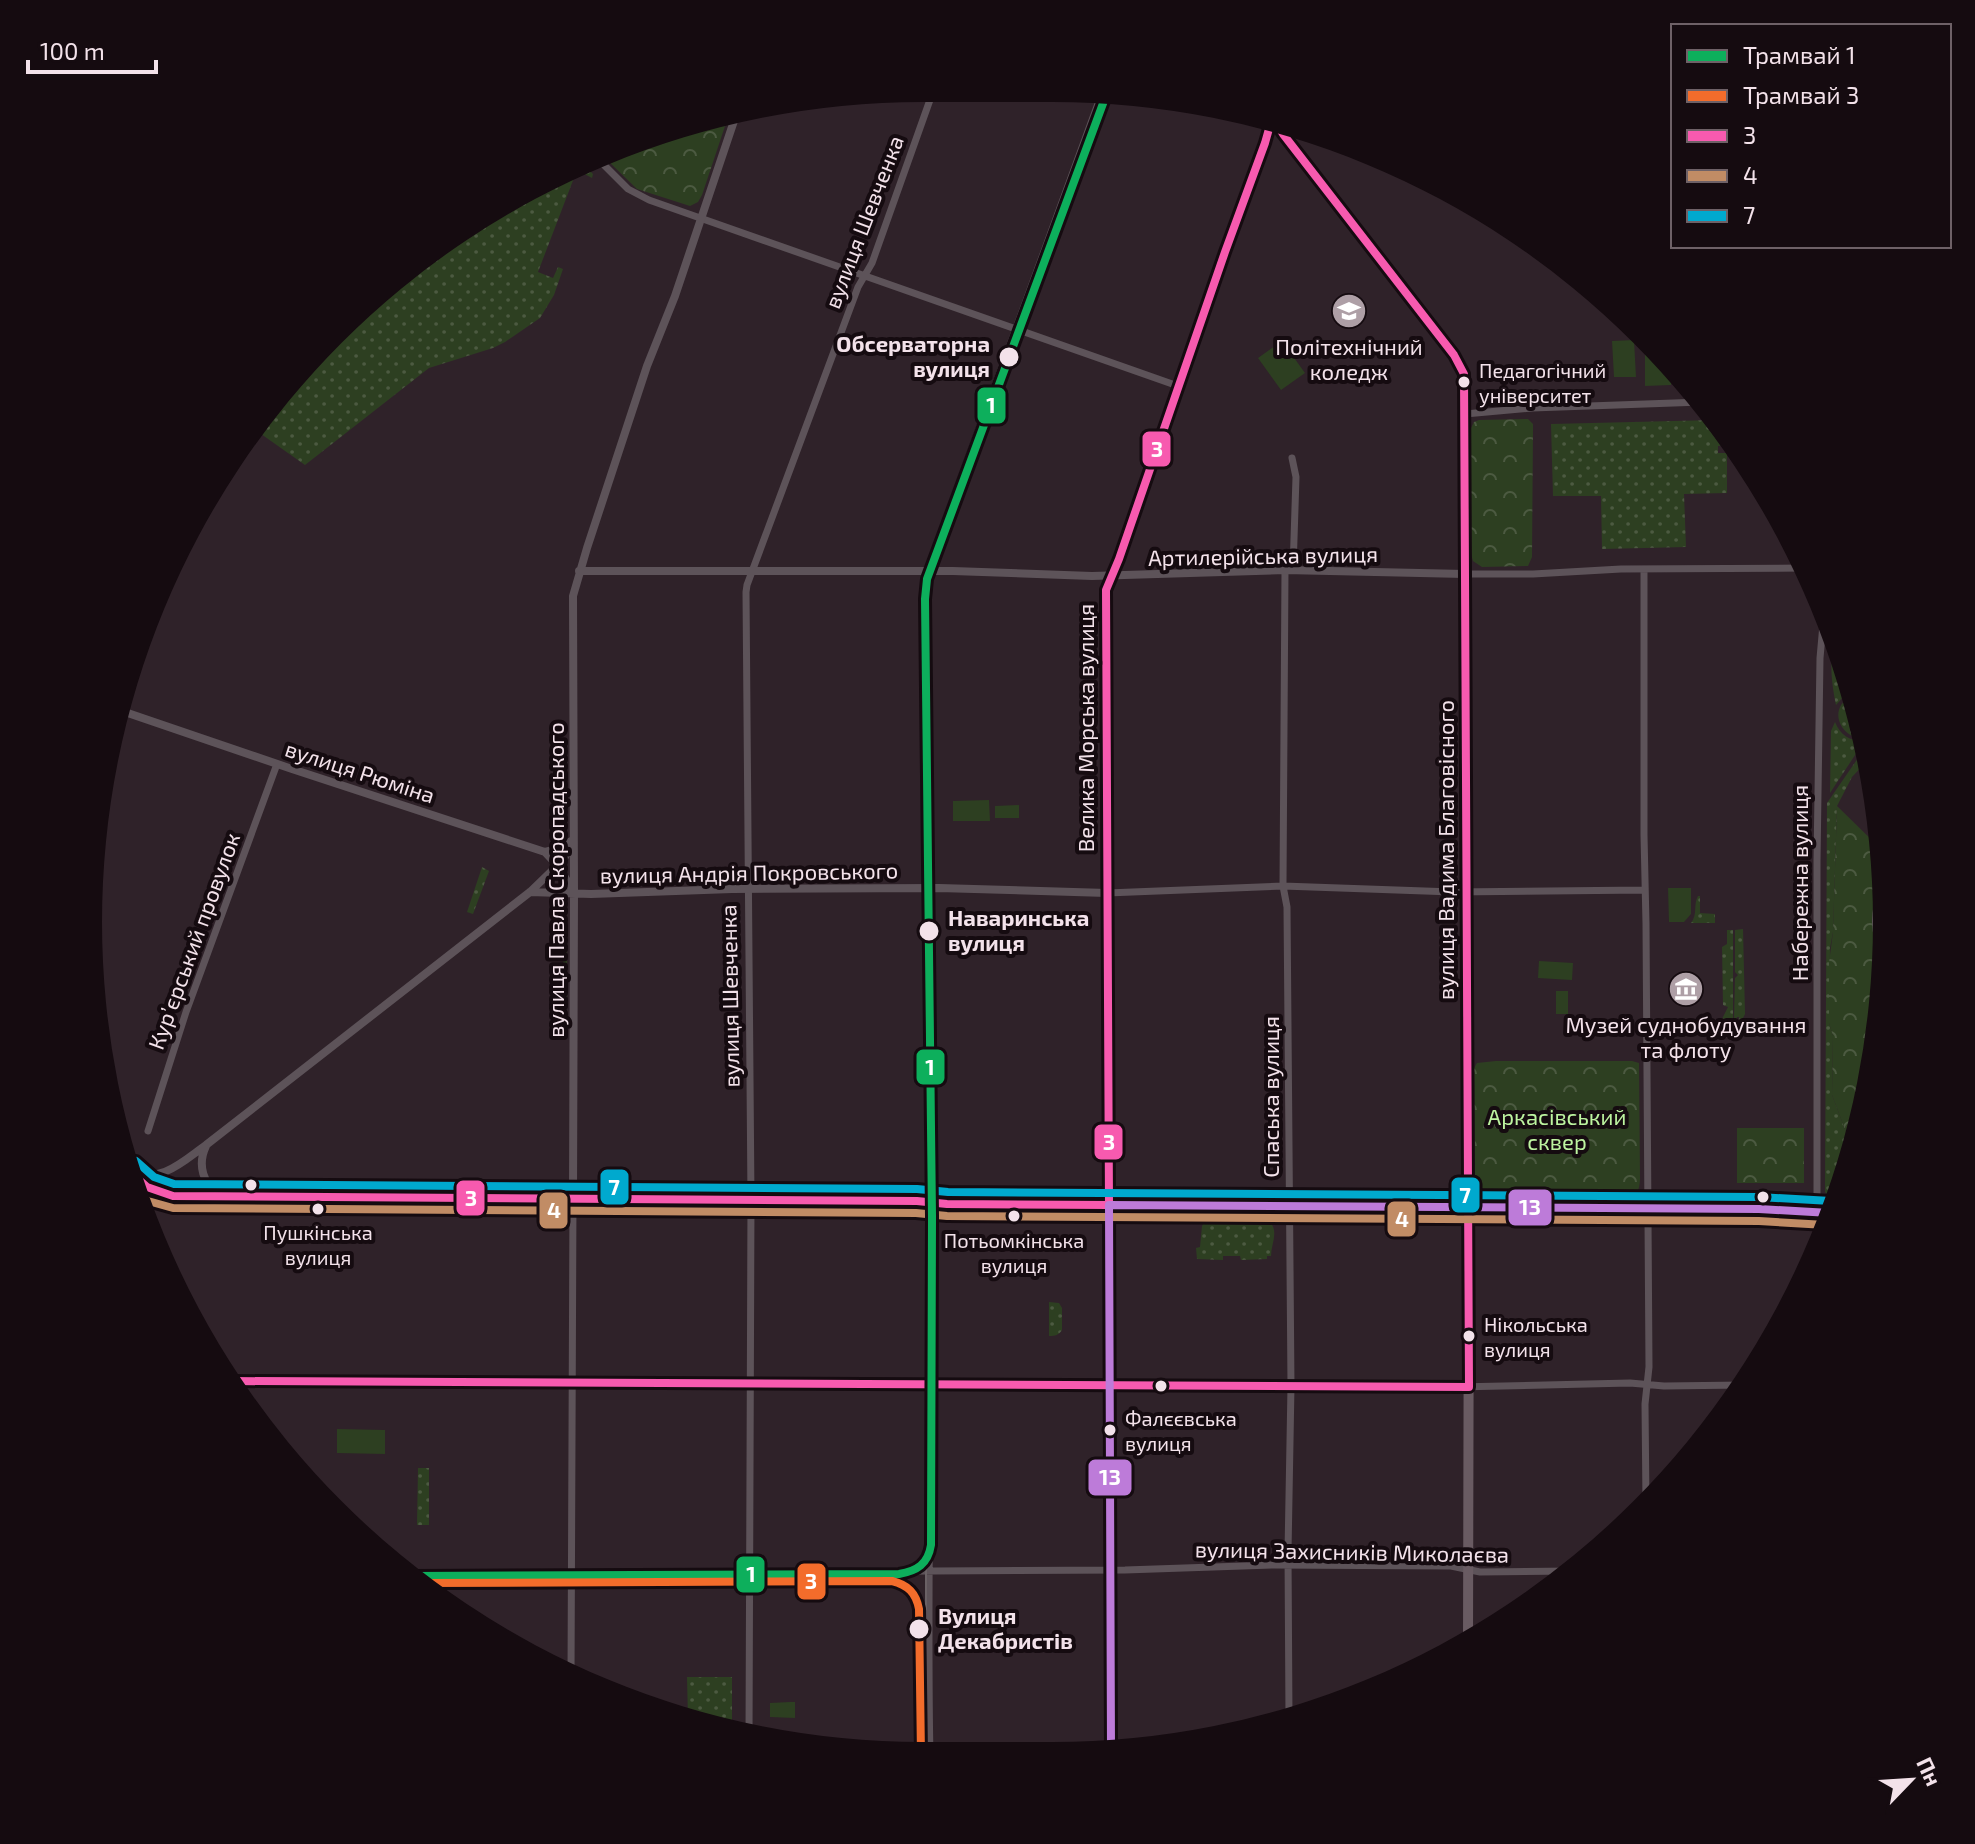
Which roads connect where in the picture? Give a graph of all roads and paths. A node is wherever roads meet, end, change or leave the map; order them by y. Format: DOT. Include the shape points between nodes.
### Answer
graph roads {
  1 [pos="929,102"];
  2 [pos="1098,104"];
  3 [pos="733,125"];
  4 [pos="1268,131"];
  5 [pos="1285,136"];
  6 [pos="605,166"];
  7 [pos="701,218"];
  8 [pos="866,276"];
  9 [pos="1016,328"];
  10 [pos="1178,386"];
  11 [pos="1687,403"];
  12 [pos="1465,414"];
  13 [pos="1292,458"];
  14 [pos="1792,568"];
  15 [pos="1644,569"];
  16 [pos="1289,570"];
  17 [pos="579,571"];
  18 [pos="926,571"];
  19 [pos="752,572"];
  20 [pos="1465,574"];
  21 [pos="1111,576"];
  22 [pos="1822,638"];
  23 [pos="129,714"];
  24 [pos="277,764"];
  25 [pos="574,840"];
  26 [pos="545,852"];
  27 [pos="558,866"];
  28 [pos="1283,886"];
  29 [pos="747,888"];
  30 [pos="925,888"];
  31 [pos="1645,890"];
  32 [pos="530,892"];
  33 [pos="1466,892"];
  34 [pos="574,893"];
  35 [pos="1107,893"];
  36 [pos="148,1131"];
  37 [pos="206,1145"];
  38 [pos="143,1175"];
  39 [pos="146,1185"];
  40 [pos="173,1196"];
  41 [pos="220,1196"];
  42 [pos="573,1199"];
  43 [pos="751,1200"];
  44 [pos="151,1201"];
  45 [pos="929,1202"];
  46 [pos="1109,1205"];
  47 [pos="1289,1206"];
  48 [pos="1469,1208"];
  49 [pos="1648,1208"];
  50 [pos="1816,1212"];
  51 [pos="1820,1212"];
  52 [pos="1816,1221"];
  53 [pos="242,1381"];
  54 [pos="573,1382"];
  55 [pos="751,1383"];
  56 [pos="931,1383"];
  57 [pos="1109,1384"];
  58 [pos="1730,1385"];
  59 [pos="1291,1386"];
  60 [pos="1648,1386"];
  61 [pos="1469,1387"];
  62 [pos="1646,1488"];
  63 [pos="1288,1565"];
  64 [pos="1110,1570"];
  65 [pos="929,1571"];
  66 [pos="1467,1571"];
  67 [pos="1554,1571"];
  68 [pos="749,1572"];
  69 [pos="571,1573"];
  70 [pos="424,1574"];
  71 [pos="1468,1629"];
  72 [pos="571,1663"];
  73 [pos="1289,1707"];
  74 [pos="749,1723"];
  75 [pos="1111,1740"];
  76 [pos="930,1742"];
  1 -- 8 [label="street, вулиця Шевченка"];
  2 -- 9 [label="street"];
  3 -- 7 [label="street, вулиця Павла Скоропадського"];
  4 -- 10 [label="highway, Велика Морська вулиця"];
  5 -- 12 [label="highway, вулиця Вадима Благовісного" via="1461,366"];
  6 -- 7 [label="street" via="638,195"];
  7 -- 8 [label="street"];
  7 -- 17 [label="street, вулиця Павла Скоропадського"];
  8 -- 9 [label="street"];
  8 -- 19 [label="street, вулиця Шевченка"];
  9 -- 10 [label="street"];
  9 -- 18 [label="street"];
  10 -- 21 [label="highway, Велика Морська вулиця"];
  11 -- 12 [label="street"];
  12 -- 20 [label="highway, вулиця Вадима Благовісного"];
  13 -- 16 [label="street, Спаська вулиця" via="1296,477"];
  14 -- 15 [label="street, Артилерійська вулиця"];
  15 -- 20 [label="street, Артилерійська вулиця"];
  15 -- 31 [label="street"];
  16 -- 20 [label="street, Артилерійська вулиця"];
  16 -- 21 [label="street, Артилерійська вулиця"];
  16 -- 28 [label="street, Спаська вулиця"];
  17 -- 19 [label="street, Артилерійська вулиця"];
  17 -- 25 [label="street, вулиця Павла Скоропадського" via="573,596"];
  18 -- 19 [label="street, Артилерійська вулиця"];
  18 -- 21 [label="street, Артилерійська вулиця"];
  18 -- 30 [label="street"];
  19 -- 29 [label="street, вулиця Шевченка" via="746,592"];
  20 -- 33 [label="highway, вулиця Вадима Благовісного"];
  21 -- 35 [label="highway, Велика Морська вулиця" via="1105,602"];
  22 -- 50 [label="street, Набережна вулиця"];
  23 -- 24 [label="street, вулиця Рюміна"];
  24 -- 26 [label="street, вулиця Рюміна"];
  24 -- 36 [label="street, Курʼєрський провулок"];
  25 -- 26 [label="street"];
  25 -- 27 [label="street, вулиця Андрія Покровського"];
  25 -- 34 [label="street, вулиця Павла Скоропадського"];
  26 -- 27 [label="street, вулиця Рюміна"];
  27 -- 32 [label="street, вулиця Андрія Покровського"];
  27 -- 34 [label="street, вулиця Рюміна"];
  28 -- 33 [label="street, вулиця Андрія Покровського"];
  28 -- 35 [label="street, вулиця Андрія Покровського"];
  28 -- 47 [label="street, Спаська вулиця"];
  29 -- 30 [label="street, вулиця Андрія Покровського"];
  29 -- 34 [label="street, вулиця Андрія Покровського"];
  29 -- 43 [label="street, вулиця Шевченка"];
  30 -- 35 [label="street, вулиця Андрія Покровського"];
  30 -- 45 [label="street"];
  31 -- 33 [label="street, вулиця Андрія Покровського"];
  31 -- 49 [label="street"];
  32 -- 34 [label="street, вулиця Андрія Покровського"];
  32 -- 37 [label="street, вулиця Андрія Покровського"];
  33 -- 48 [label="highway, вулиця Вадима Благовісного"];
  34 -- 42 [label="street, вулиця Павла Скоропадського"];
  35 -- 46 [label="highway, Велика Морська вулиця"];
  37 -- 38 [label="street, вулиця Андрія Покровського" via="163,1174"];
  37 -- 41 [label="street" via="202,1171"];
  39 -- 40 [label="main road"];
  40 -- 41 [label="main road"];
  40 -- 44 [label="main road"];
  41 -- 42 [label="main road"];
  42 -- 43 [label="main road"];
  42 -- 54 [label="street, вулиця Павла Скоропадського"];
  43 -- 45 [label="main road"];
  43 -- 55 [label="street, вулиця Шевченка"];
  45 -- 46 [label="main road"];
  45 -- 56 [label="street"];
  46 -- 47 [label="highway"];
  46 -- 57 [label="main road, Велика Морська вулиця"];
  47 -- 48 [label="highway"];
  47 -- 59 [label="street, Спаська вулиця"];
  48 -- 49 [label="highway"];
  48 -- 61 [label="main road, вулиця Вадима Благовісного"];
  49 -- 50 [label="highway"];
  49 -- 60 [label="street"];
  50 -- 51 [label="highway"];
  50 -- 52 [label="street, Набережна вулиця"];
  53 -- 54 [label="street"];
  54 -- 55 [label="street"];
  54 -- 69 [label="street, вулиця Павла Скоропадського"];
  55 -- 56 [label="street"];
  55 -- 68 [label="street, вулиця Шевченка"];
  56 -- 57 [label="street"];
  56 -- 65 [label="street"];
  57 -- 59 [label="street"];
  57 -- 64 [label="main road, Велика Морська вулиця"];
  58 -- 60 [label="street"];
  59 -- 61 [label="street"];
  59 -- 63 [label="street, Спаська вулиця"];
  60 -- 61 [label="street"];
  60 -- 62 [label="street"];
  61 -- 66 [label="main road, вулиця Вадима Благовісного"];
  63 -- 64 [label="street, вулиця Захисників Миколаєва"];
  63 -- 66 [label="street, вулиця Захисників Миколаєва" via="1451,1566"];
  63 -- 73 [label="street, Спаська вулиця"];
  64 -- 65 [label="street, вулиця Захисників Миколаєва"];
  64 -- 75 [label="main road, Велика Морська вулиця"];
  65 -- 68 [label="street, вулиця Захисників Миколаєва"];
  65 -- 76 [label="street"];
  66 -- 67 [label="street, вулиця Захисників Миколаєва"];
  66 -- 71 [label="main road, вулиця Вадима Благовісного"];
  68 -- 69 [label="street, вулиця Захисників Миколаєва"];
  68 -- 74 [label="street, вулиця Шевченка"];
  69 -- 70 [label="street, вулиця Захисників Миколаєва"];
  69 -- 72 [label="street, вулиця Павла Скоропадського"];
}
